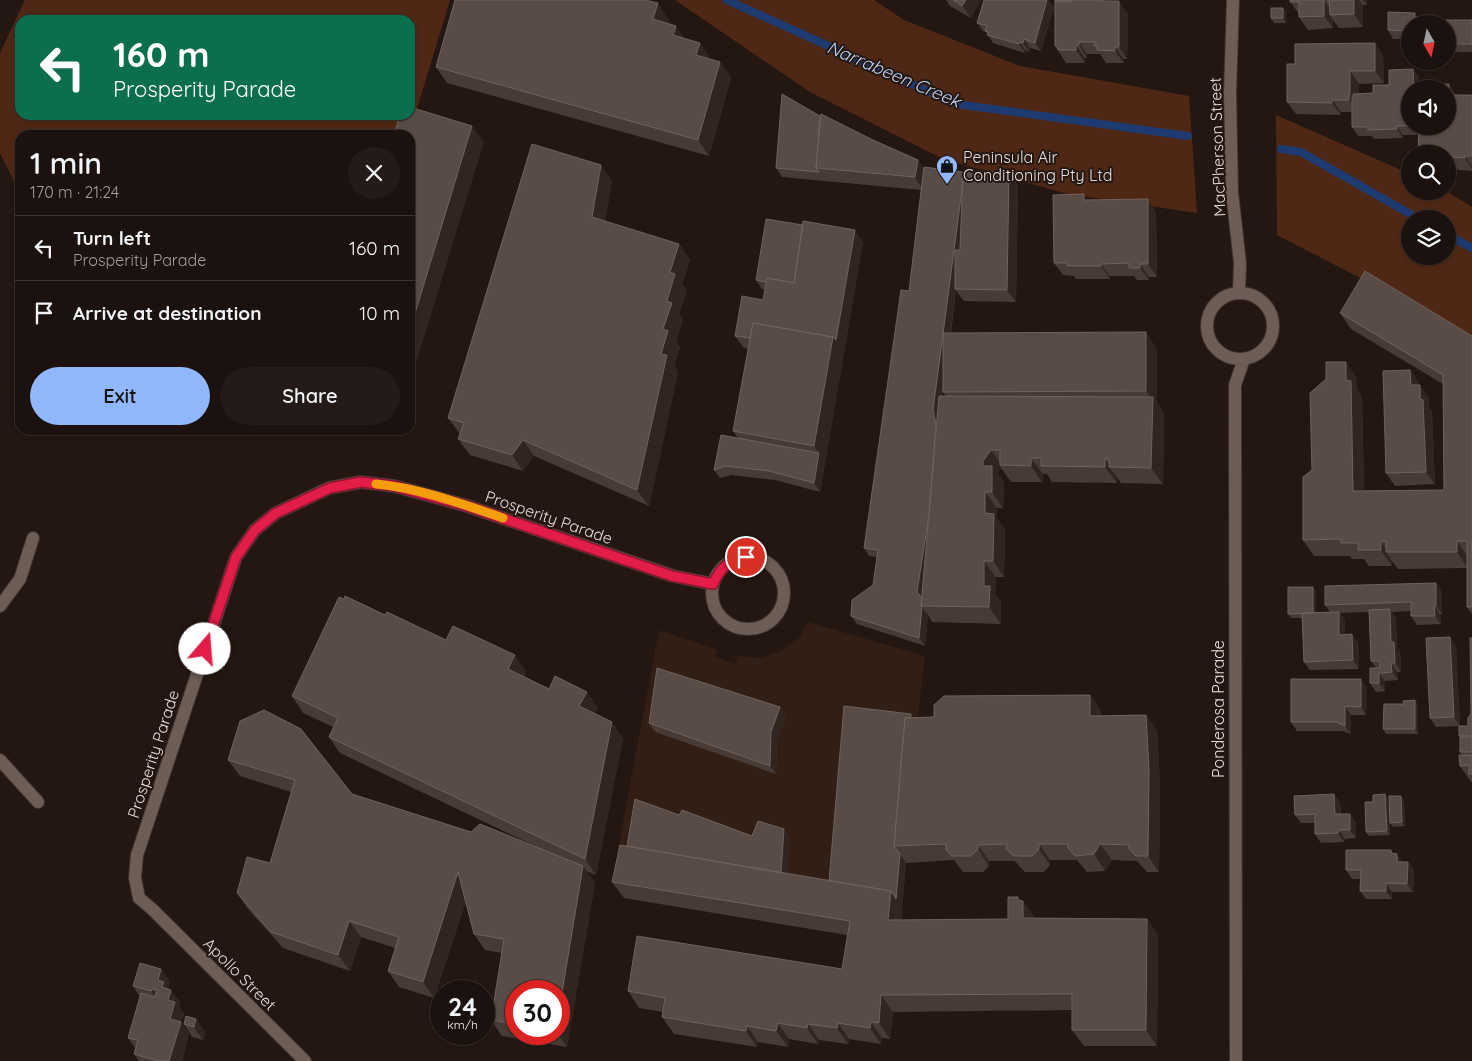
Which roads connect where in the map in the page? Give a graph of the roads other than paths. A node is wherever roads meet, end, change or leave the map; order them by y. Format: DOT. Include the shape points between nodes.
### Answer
graph roads {
  1 [pos="1233,0"];
  2 [pos="1239,292"];
  3 [pos="1244,359"];
  4 [pos="33,538"];
  5 [pos="713,584"];
  6 [pos="0,606"];
  7 [pos="0,760"];
  8 [pos="38,802"];
  9 [pos="152,909"];
  10 [pos="305,1061"];
  11 [pos="1236,1061"];
  1 -- 2 [label="street, MacPherson Street" via="1230,93 1232,192 1240,263"];
  2 -- 3 [label="street" via="1250,294 1268,308 1273,330 1264,349"];
  2 -- 3 [label="street" via="1218,300 1211,308 1206,329 1215,348 1234,359"];
  3 -- 11 [label="street, Ponderosa Parade" via="1235,385 1234,421"];
  4 -- 6 [label="street" via="20,579"];
  5 -- 5 [label="street" via="718,573 736,559 758,558 777,570 785,591 784,601 773,620 764,626 741,628 720,616 714,606"];
  5 -- 9 [label="street, Prosperity Parade" via="672,576 464,505 394,486 361,482 330,488 276,513 255,530 236,557 137,854 134,878 140,898"];
  7 -- 8 [label="street"];
  9 -- 10 [label="street, Apollo Street"];
}
